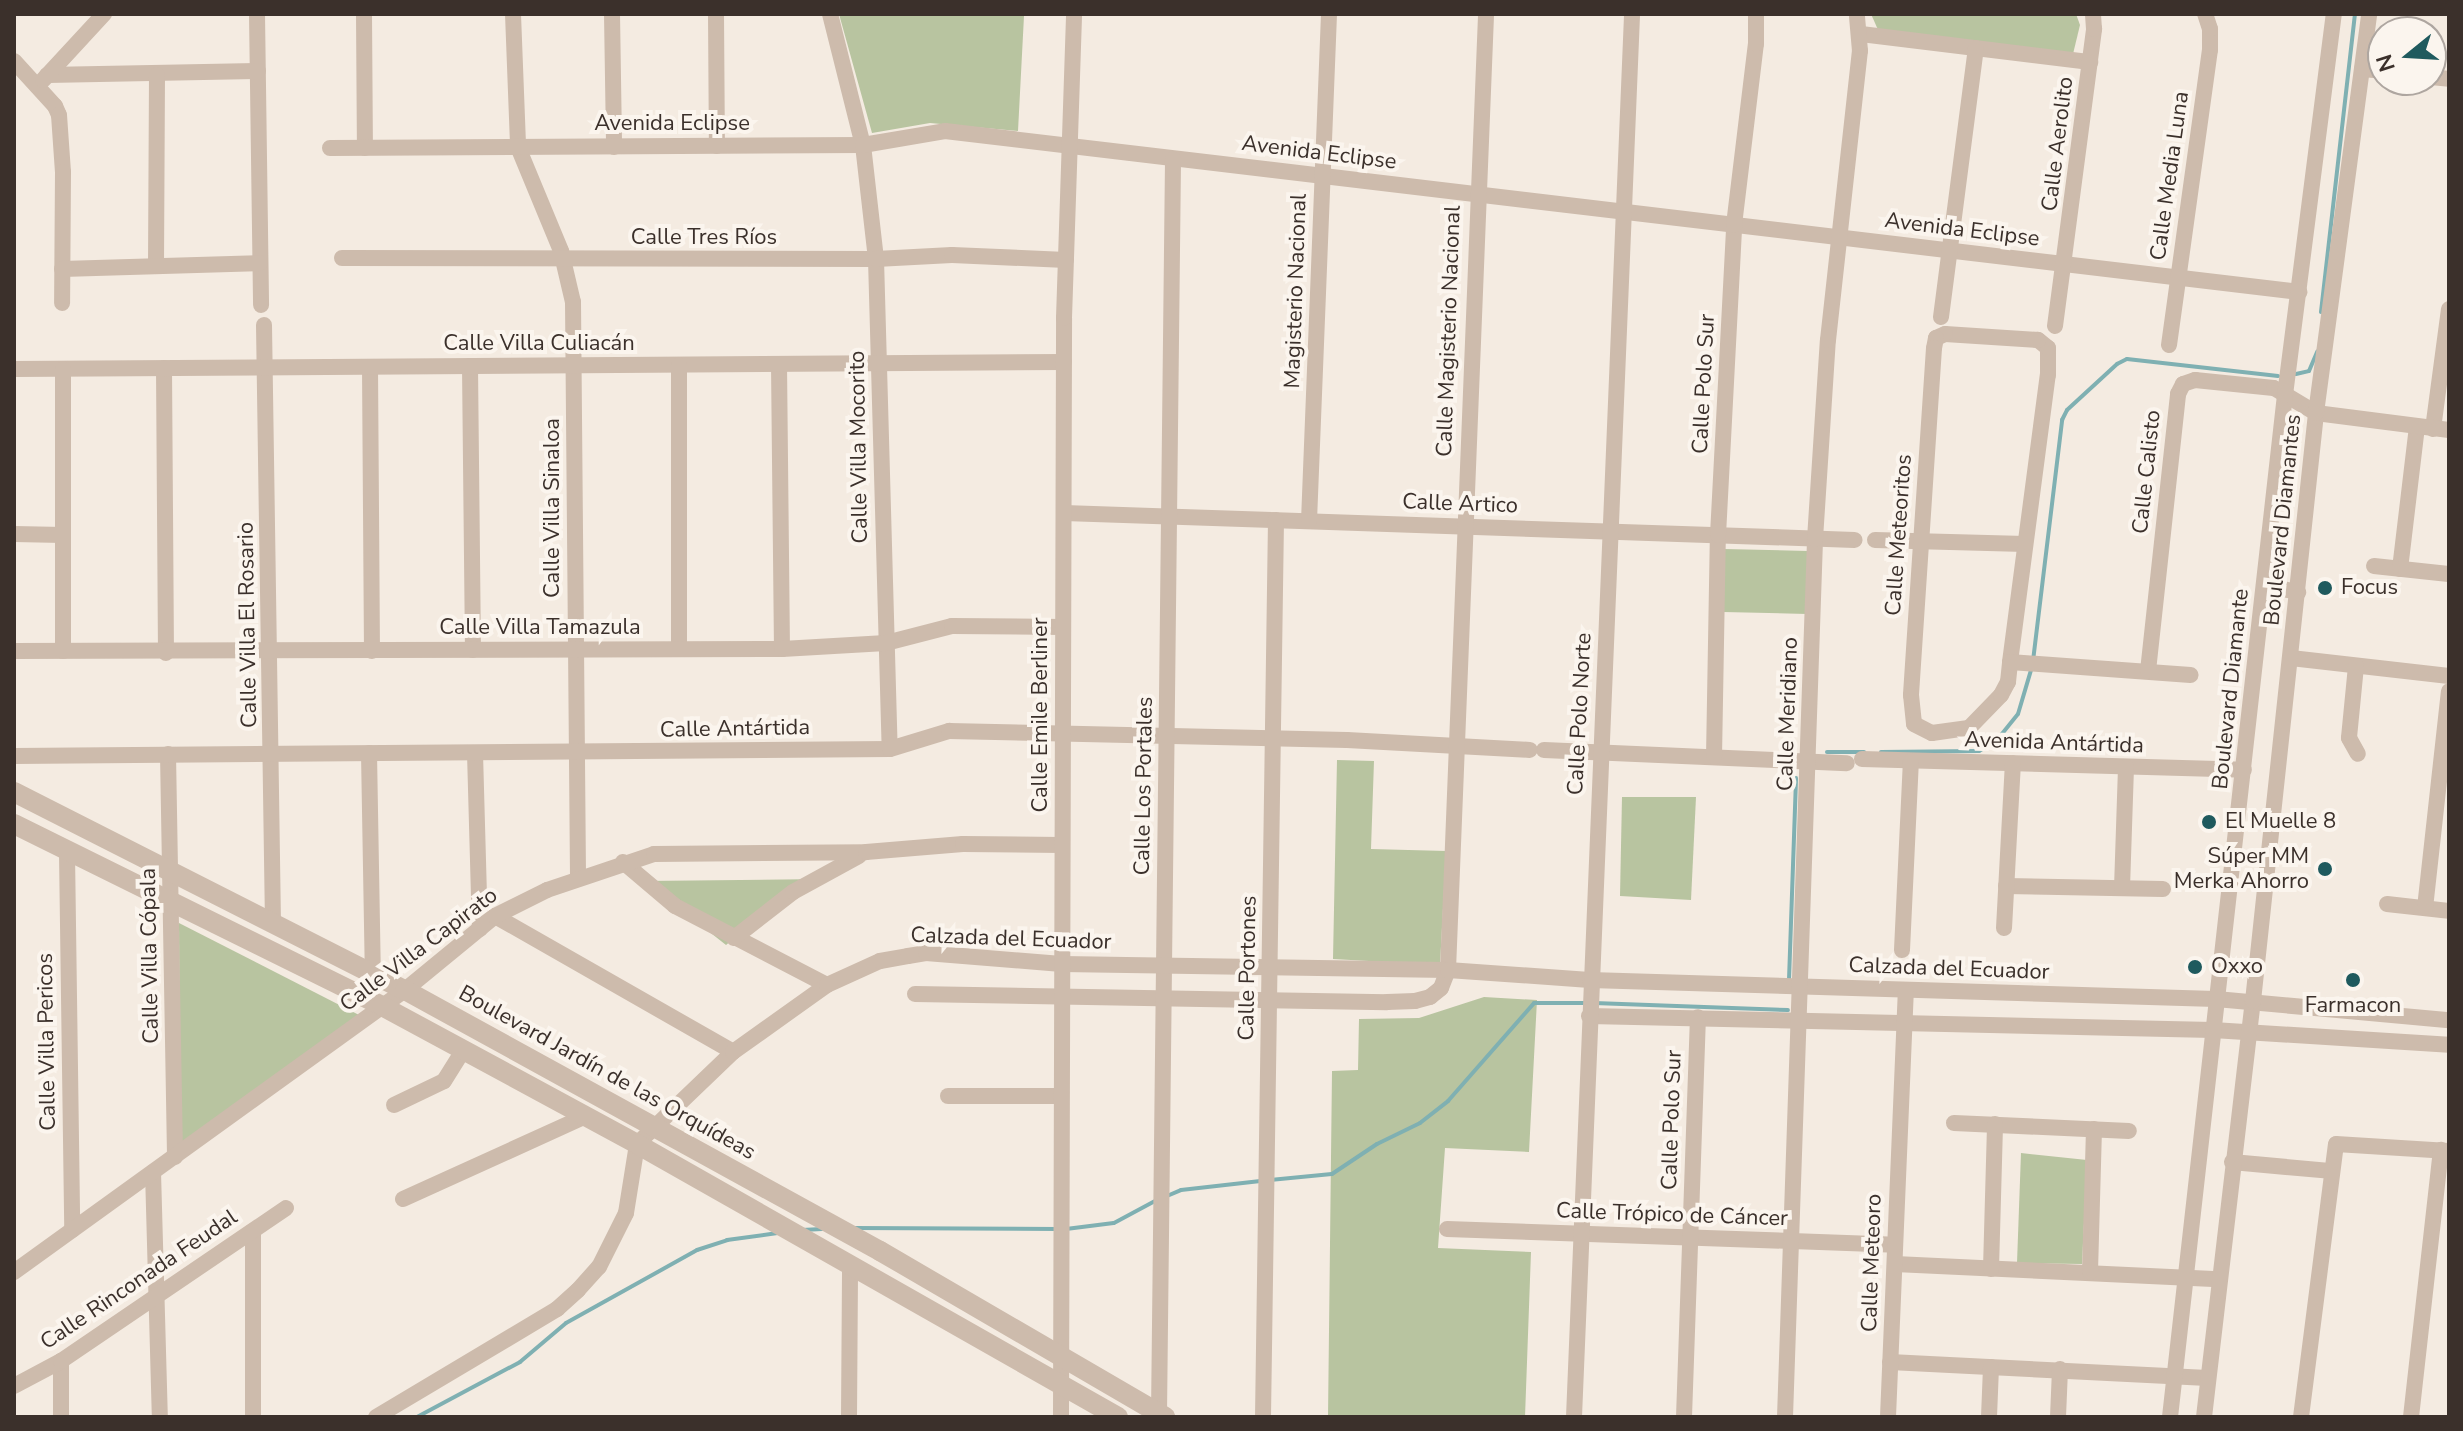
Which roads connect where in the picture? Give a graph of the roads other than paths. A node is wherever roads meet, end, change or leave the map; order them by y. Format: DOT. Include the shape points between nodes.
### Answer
graph roads {
  1 [pos="104,14"];
  2 [pos="257,14"];
  3 [pos="364,14"];
  4 [pos="513,14"];
  5 [pos="612,14"];
  6 [pos="716,14"];
  7 [pos="830,14"];
  8 [pos="1074,14"];
  9 [pos="1329,14"];
  10 [pos="1486,14"];
  11 [pos="1632,14"];
  12 [pos="1756,14"];
  13 [pos="1857,14"];
  14 [pos="2093,14"];
  15 [pos="2205,14"];
  16 [pos="2334,14"];
  17 [pos="2369,14"];
  18 [pos="1861,34"];
  19 [pos="1976,48"];
  20 [pos="14,61"];
  21 [pos="2090,62"];
  22 [pos="2362,69"];
  23 [pos="2367,69"];
  24 [pos="258,71"];
  25 [pos="157,75"];
  26 [pos="42,81"];
  27 [pos="863,145"];
  28 [pos="717,146"];
  29 [pos="1070,146"];
  30 [pos="518,147"];
  31 [pos="614,147"];
  32 [pos="330,148"];
  33 [pos="365,148"];
  34 [pos="1173,159"];
  35 [pos="1323,176"];
  36 [pos="1476,194"];
  37 [pos="1624,212"];
  38 [pos="1734,225"];
  39 [pos="1842,238"];
  40 [pos="1949,251"];
  41 [pos="342,258"];
  42 [pos="876,259"];
  43 [pos="564,260"];
  44 [pos="1066,260"];
  45 [pos="260,263"];
  46 [pos="2064,265"];
  47 [pos="156,266"];
  48 [pos="62,269"];
  49 [pos="2178,278"];
  50 [pos="2299,292"];
  51 [pos="62,303"];
  52 [pos="261,305"];
  53 [pos="2449,309"];
  54 [pos="1941,317"];
  55 [pos="264,325"];
  56 [pos="2055,326"];
  57 [pos="2169,345"];
  58 [pos="1064,362"];
  59 [pos="878,363"];
  60 [pos="779,364"];
  61 [pos="574,365"];
  62 [pos="679,365"];
  63 [pos="470,366"];
  64 [pos="370,367"];
  65 [pos="164,368"];
  66 [pos="265,368"];
  67 [pos="14,369"];
  68 [pos="63,369"];
  69 [pos="2285,395"];
  70 [pos="2316,413"];
  71 [pos="2433,429"];
  72 [pos="1064,513"];
  73 [pos="1169,517"];
  74 [pos="1276,520"];
  75 [pos="1309,521"];
  76 [pos="1463,527"];
  77 [pos="1610,531"];
  78 [pos="14,534"];
  79 [pos="63,535"];
  80 [pos="1718,535"];
  81 [pos="1815,539"];
  82 [pos="1855,540"];
  83 [pos="1875,540"];
  84 [pos="1920,541"];
  85 [pos="2025,544"];
  86 [pos="2374,566"];
  87 [pos="2400,569"];
  88 [pos="2449,574"];
  89 [pos="2264,585"];
  90 [pos="2298,592"];
  91 [pos="1063,627"];
  92 [pos="886,643"];
  93 [pos="679,649"];
  94 [pos="782,649"];
  95 [pos="473,650"];
  96 [pos="576,650"];
  97 [pos="14,651"];
  98 [pos="63,651"];
  99 [pos="372,651"];
  100 [pos="166,653"];
  101 [pos="271,653"];
  102 [pos="2291,658"];
  103 [pos="2016,662"];
  104 [pos="2356,666"];
  105 [pos="2148,671"];
  106 [pos="2191,675"];
  107 [pos="2449,676"];
  108 [pos="2449,691"];
  109 [pos="1063,734"];
  110 [pos="1166,736"];
  111 [pos="1275,738"];
  112 [pos="1454,746"];
  113 [pos="890,749"];
  114 [pos="369,753"];
  115 [pos="475,753"];
  116 [pos="577,753"];
  117 [pos="1600,753"];
  118 [pos="168,754"];
  119 [pos="272,754"];
  120 [pos="2358,754"];
  121 [pos="14,756"];
  122 [pos="1714,757"];
  123 [pos="1808,761"];
  124 [pos="1911,761"];
  125 [pos="2013,763"];
  126 [pos="2126,767"];
  127 [pos="2244,770"];
  128 [pos="2444,783"];
  129 [pos="14,792"];
  130 [pos="14,824"];
  131 [pos="1062,845"];
  132 [pos="866,852"];
  133 [pos="67,853"];
  134 [pos="623,862"];
  135 [pos="171,871"];
  136 [pos="578,878"];
  137 [pos="2006,886"];
  138 [pos="2122,888"];
  139 [pos="2163,889"];
  140 [pos="171,904"];
  141 [pos="2387,904"];
  142 [pos="2425,908"];
  143 [pos="2449,911"];
  144 [pos="495,916"];
  145 [pos="273,924"];
  146 [pos="2004,928"];
  147 [pos="480,929"];
  148 [pos="734,938"];
  149 [pos="1902,950"];
  150 [pos="1062,964"];
  151 [pos="1164,965"];
  152 [pos="1270,967"];
  153 [pos="1448,970"];
  154 [pos="373,972"];
  155 [pos="1590,980"];
  156 [pos="827,985"];
  157 [pos="1800,986"];
  158 [pos="405,990"];
  159 [pos="1906,991"];
  160 [pos="915,994"];
  161 [pos="1062,995"];
  162 [pos="1163,997"];
  163 [pos="1270,999"];
  164 [pos="2216,999"];
  165 [pos="2253,1001"];
  166 [pos="382,1006"];
  167 [pos="2381,1012"];
  168 [pos="1589,1016"];
  169 [pos="1698,1017"];
  170 [pos="2449,1020"];
  171 [pos="1799,1021"];
  172 [pos="1905,1023"];
  173 [pos="2213,1030"];
  174 [pos="2249,1032"];
  175 [pos="2377,1038"];
  176 [pos="2449,1045"];
  177 [pos="463,1051"];
  178 [pos="733,1052"];
  179 [pos="948,1096"];
  180 [pos="1061,1096"];
  181 [pos="394,1105"];
  182 [pos="584,1117"];
  183 [pos="1954,1123"];
  184 [pos="1995,1124"];
  185 [pos="653,1125"];
  186 [pos="2094,1129"];
  187 [pos="2129,1131"];
  188 [pos="637,1144"];
  189 [pos="2445,1150"];
  190 [pos="175,1157"];
  191 [pos="2232,1162"];
  192 [pos="2330,1171"];
  193 [pos="153,1172"];
  194 [pos="403,1199"];
  195 [pos="286,1208"];
  196 [pos="1447,1229"];
  197 [pos="72,1230"];
  198 [pos="253,1231"];
  199 [pos="1581,1234"];
  200 [pos="1690,1238"];
  201 [pos="1792,1241"];
  202 [pos="1895,1245"];
  203 [pos="850,1264"];
  204 [pos="1895,1264"];
  205 [pos="1991,1269"];
  206 [pos="14,1272"];
  207 [pos="2090,1272"];
  208 [pos="2186,1275"];
  209 [pos="2219,1279"];
  210 [pos="158,1295"];
  211 [pos="1060,1358"];
  212 [pos="61,1361"];
  213 [pos="1890,1362"];
  214 [pos="1991,1367"];
  215 [pos="2060,1369"];
  216 [pos="2175,1374"];
  217 [pos="2208,1378"];
  218 [pos="1061,1385"];
  219 [pos="14,1386"];
  220 [pos="1162,1416"];
  221 [pos="61,1417"];
  222 [pos="160,1417"];
  223 [pos="253,1417"];
  224 [pos="376,1417"];
  225 [pos="849,1417"];
  226 [pos="1061,1417"];
  227 [pos="1118,1417"];
  228 [pos="1263,1417"];
  229 [pos="1574,1417"];
  230 [pos="1684,1417"];
  231 [pos="1785,1417"];
  232 [pos="1888,1417"];
  233 [pos="1989,1417"];
  234 [pos="2058,1417"];
  235 [pos="2170,1417"];
  236 [pos="2204,1417"];
  237 [pos="2301,1417"];
  238 [pos="2411,1417"];
  1 -- 26 [label="street"];
  2 -- 24 [label="street"];
  3 -- 33 [label="street"];
  4 -- 30 [label="street, Calle Villa Sinaloa"];
  5 -- 31 [label="street"];
  6 -- 28 [label="street"];
  7 -- 27 [label="street, Calle Villa Mocorito"];
  8 -- 29 [label="street, Calle Emile Berliner"];
  9 -- 35 [label="street, Magisterio Nacional"];
  10 -- 36 [label="street, Calle Magisterio Nacional"];
  11 -- 37 [label="street, Calle Polo Norte"];
  12 -- 38 [label="street, Calle Polo Sur"];
  13 -- 18 [label="street, Calle Meridiano"];
  14 -- 21 [label="street, Calle Aerolito"];
  15 -- 49 [label="street, Calle Media Luna" via="2210,50"];
  16 -- 50 [label="street, Boulevard Diamante"];
  17 -- 22 [label="street, Boulevard Diamantes"];
  18 -- 19 [label="street"];
  18 -- 39 [label="street, Calle Meridiano"];
  19 -- 21 [label="street"];
  19 -- 40 [label="street"];
  20 -- 26 [label="street"];
  21 -- 46 [label="street, Calle Aerolito"];
  22 -- 23 [label="street"];
  22 -- 70 [label="street, Boulevard Diamantes"];
  24 -- 25 [label="street"];
  24 -- 45 [label="street"];
  25 -- 26 [label="street"];
  25 -- 47 [label="street"];
  26 -- 48 [label="street" via="61,127"];
  27 -- 28 [label="street, Avenida Eclipse"];
  27 -- 29 [label="street, Avenida Eclipse" via="945,131"];
  27 -- 42 [label="street, Calle Villa Mocorito"];
  28 -- 31 [label="street, Avenida Eclipse"];
  29 -- 34 [label="street, Avenida Eclipse"];
  29 -- 44 [label="street, Calle Emile Berliner"];
  30 -- 31 [label="street, Avenida Eclipse"];
  30 -- 33 [label="street, Avenida Eclipse"];
  30 -- 43 [label="street, Calle Villa Sinaloa"];
  32 -- 33 [label="street, Avenida Eclipse"];
  34 -- 35 [label="street, Avenida Eclipse"];
  34 -- 73 [label="street, Calle Los Portales"];
  35 -- 36 [label="street, Avenida Eclipse"];
  35 -- 75 [label="street, Magisterio Nacional"];
  36 -- 37 [label="street, Avenida Eclipse"];
  36 -- 76 [label="street, Calle Magisterio Nacional"];
  37 -- 38 [label="street, Avenida Eclipse"];
  37 -- 77 [label="street, Calle Polo Norte"];
  38 -- 39 [label="street, Avenida Eclipse"];
  38 -- 80 [label="street, Calle Polo Sur"];
  39 -- 40 [label="street, Avenida Eclipse"];
  39 -- 81 [label="street, Calle Meridiano" via="1828,340"];
  40 -- 46 [label="street, Avenida Eclipse"];
  40 -- 54 [label="street"];
  41 -- 43 [label="street, Calle Tres Ríos"];
  42 -- 43 [label="street, Calle Tres Ríos"];
  42 -- 44 [label="street, Calle Tres Ríos" via="952,255"];
  42 -- 59 [label="street, Calle Villa Mocorito"];
  43 -- 61 [label="street, Calle Villa Sinaloa" via="573,302"];
  44 -- 58 [label="street, Calle Emile Berliner"];
  45 -- 47 [label="street"];
  45 -- 52 [label="street"];
  46 -- 49 [label="street, Avenida Eclipse"];
  46 -- 56 [label="street, Calle Aerolito"];
  47 -- 48 [label="street"];
  48 -- 51 [label="street"];
  49 -- 50 [label="street, Avenida Eclipse"];
  49 -- 57 [label="street, Calle Media Luna"];
  50 -- 69 [label="street, Boulevard Diamante"];
  53 -- 71 [label="street"];
  55 -- 66 [label="street, Calle Villa El Rosario"];
  58 -- 59 [label="street, Calle Villa Culiacán"];
  58 -- 72 [label="street, Calle Emile Berliner"];
  59 -- 60 [label="street, Calle Villa Culiacán"];
  59 -- 92 [label="street, Calle Villa Mocorito"];
  60 -- 62 [label="street, Calle Villa Culiacán"];
  60 -- 94 [label="street"];
  61 -- 62 [label="street, Calle Villa Culiacán"];
  61 -- 63 [label="street, Calle Villa Culiacán"];
  61 -- 96 [label="street, Calle Villa Sinaloa"];
  62 -- 93 [label="street"];
  63 -- 64 [label="street, Calle Villa Culiacán"];
  63 -- 95 [label="street"];
  64 -- 66 [label="street, Calle Villa Culiacán"];
  64 -- 99 [label="street"];
  65 -- 66 [label="street, Calle Villa Culiacán"];
  65 -- 68 [label="street, Calle Villa Culiacán"];
  65 -- 100 [label="street"];
  66 -- 101 [label="street, Calle Villa El Rosario"];
  67 -- 68 [label="street, Calle Villa Culiacán"];
  68 -- 79 [label="street"];
  69 -- 70 [label="street"];
  69 -- 89 [label="street, Boulevard Diamante"];
  69 -- 105 [label="street, Calle Calisto" via="2274,388 2195,380 2180,388"];
  70 -- 71 [label="street"];
  70 -- 90 [label="street, Boulevard Diamantes"];
  71 -- 87 [label="street"];
  72 -- 73 [label="street, Calle Artico"];
  72 -- 91 [label="street, Calle Emile Berliner"];
  73 -- 74 [label="street, Calle Artico"];
  73 -- 110 [label="street, Calle Los Portales"];
  74 -- 75 [label="street, Calle Artico"];
  74 -- 111 [label="street, Calle Portones"];
  75 -- 76 [label="street, Calle Artico"];
  76 -- 77 [label="street, Calle Artico"];
  76 -- 112 [label="street, Calle Magisterio Nacional"];
  77 -- 80 [label="street, Calle Artico"];
  77 -- 117 [label="street, Calle Polo Norte"];
  78 -- 79 [label="street"];
  79 -- 98 [label="street"];
  80 -- 81 [label="street, Calle Artico"];
  80 -- 122 [label="street, Calle Polo Sur"];
  81 -- 82 [label="street, Calle Artico"];
  81 -- 123 [label="street, Calle Meridiano"];
  83 -- 84 [label="street"];
  84 -- 85 [label="street"];
  84 -- 85 [label="street, Calle Meteoritos" via="1934,348 1939,335 1952,334 2038,340 2048,348"];
  84 -- 103 [label="street, Calle Meteoritos" via="1914,724 1932,733 1969,728 2001,695"];
  85 -- 103 [label="street"];
  86 -- 87 [label="street"];
  87 -- 88 [label="street"];
  89 -- 90 [label="street"];
  89 -- 127 [label="street, Boulevard Diamante"];
  90 -- 102 [label="street, Boulevard Diamantes"];
  91 -- 92 [label="street, Calle Villa Tamazula" via="952,626"];
  91 -- 109 [label="street, Calle Emile Berliner"];
  92 -- 94 [label="street, Calle Villa Tamazula"];
  92 -- 113 [label="street, Calle Villa Mocorito"];
  93 -- 94 [label="street, Calle Villa Tamazula"];
  93 -- 96 [label="street, Calle Villa Tamazula"];
  95 -- 96 [label="street, Calle Villa Tamazula"];
  95 -- 99 [label="street, Calle Villa Tamazula"];
  96 -- 116 [label="street, Calle Villa Sinaloa"];
  97 -- 98 [label="street, Calle Villa Tamazula"];
  98 -- 100 [label="street, Calle Villa Tamazula"];
  99 -- 101 [label="street, Calle Villa Tamazula"];
  100 -- 101 [label="street, Calle Villa Tamazula"];
  101 -- 119 [label="street, Calle Villa El Rosario"];
  102 -- 104 [label="street"];
  102 -- 165 [label="street, Boulevard Diamantes"];
  103 -- 105 [label="street"];
  104 -- 107 [label="street"];
  104 -- 120 [label="street" via="2349,738"];
  105 -- 106 [label="street"];
  108 -- 128 [label="street"];
  109 -- 110 [label="street, Calle Antártida"];
  109 -- 113 [label="street, Calle Antártida" via="949,731"];
  109 -- 131 [label="street, Calle Emile Berliner"];
  110 -- 111 [label="street, Calle Antártida"];
  110 -- 151 [label="street, Calle Los Portales"];
  111 -- 112 [label="street, Calle Antártida"];
  111 -- 152 [label="street, Calle Portones"];
  112 -- 117 [label="street, Avenida Antártida"];
  112 -- 153 [label="street"];
  113 -- 116 [label="street, Calle Antártida"];
  114 -- 115 [label="street, Calle Antártida"];
  114 -- 119 [label="street, Calle Antártida"];
  114 -- 154 [label="street"];
  115 -- 116 [label="street, Calle Antártida"];
  115 -- 147 [label="street"];
  116 -- 136 [label="street, Calle Villa Sinaloa"];
  117 -- 122 [label="street, Avenida Antártida"];
  117 -- 155 [label="street, Calle Polo Norte"];
  118 -- 119 [label="street, Calle Antártida"];
  118 -- 121 [label="street, Calle Antártida"];
  118 -- 135 [label="street, Calle Villa Cópala"];
  119 -- 145 [label="street, Calle Villa El Rosario"];
  122 -- 123 [label="street, Avenida Antártida"];
  123 -- 124 [label="street, Avenida Antártida"];
  123 -- 157 [label="street, Calle Meridiano"];
  124 -- 125 [label="street, Avenida Antártida"];
  124 -- 149 [label="street"];
  125 -- 126 [label="street, Avenida Antártida"];
  125 -- 137 [label="street"];
  126 -- 127 [label="street, Avenida Antártida"];
  126 -- 138 [label="street"];
  127 -- 164 [label="street, Boulevard Diamante"];
  128 -- 142 [label="street"];
  129 -- 135 [label="street, Boulevard Jardín de las Orquídeas"];
  130 -- 133 [label="street"];
  131 -- 132 [label="street, Calle Villa Capirato" via="963,844"];
  131 -- 150 [label="street, Calle Emile Berliner"];
  132 -- 134 [label="street, Calle Villa Capirato" via="654,854"];
  132 -- 148 [label="street" via="793,892"];
  133 -- 140 [label="street"];
  133 -- 197 [label="street, Calle Villa Pericos"];
  134 -- 136 [label="street, Calle Villa Capirato"];
  134 -- 148 [label="street" via="675,906"];
  135 -- 140 [label="street, Calle Villa Cópala"];
  135 -- 145 [label="street, Boulevard Jardín de las Orquídeas"];
  136 -- 144 [label="street, Calle Villa Capirato"];
  137 -- 138 [label="street"];
  137 -- 146 [label="street"];
  138 -- 139 [label="street"];
  140 -- 166 [label="street"];
  140 -- 190 [label="street, Calle Villa Cópala"];
  141 -- 142 [label="street"];
  142 -- 143 [label="street"];
  144 -- 147 [label="street, Calle Villa Capirato"];
  144 -- 178 [label="street"];
  145 -- 154 [label="street, Boulevard Jardín de las Orquídeas"];
  147 -- 158 [label="street, Calle Villa Capirato"];
  148 -- 156 [label="street"];
  150 -- 151 [label="street, Calzada del Ecuador"];
  150 -- 156 [label="street, Calzada del Ecuador" via="926,953 880,961"];
  150 -- 161 [label="street, Calle Emile Berliner"];
  151 -- 152 [label="street, Calzada del Ecuador"];
  151 -- 162 [label="street, Calle Los Portales"];
  152 -- 153 [label="street, Calzada del Ecuador"];
  152 -- 163 [label="street, Calle Portones"];
  153 -- 155 [label="street, Calzada del Ecuador"];
  153 -- 163 [label="street" via="1441,988 1415,1001"];
  154 -- 158 [label="street, Boulevard Jardín de las Orquídeas"];
  155 -- 157 [label="street, Calzada del Ecuador"];
  155 -- 168 [label="street, Calle Polo Norte"];
  156 -- 178 [label="street, Calzada del Ecuador"];
  157 -- 159 [label="street, Calzada del Ecuador"];
  157 -- 171 [label="street, Calle Meridiano"];
  158 -- 166 [label="street, Calle Villa Capirato"];
  158 -- 185 [label="street, Boulevard Jardín de las Orquídeas"];
  159 -- 164 [label="street, Calzada del Ecuador"];
  159 -- 172 [label="street, Calle Meteoro"];
  160 -- 161 [label="street"];
  161 -- 162 [label="street"];
  161 -- 180 [label="street, Calle Emile Berliner"];
  162 -- 163 [label="street"];
  162 -- 220 [label="street, Calle Los Portales"];
  163 -- 228 [label="street, Calle Portones"];
  164 -- 165 [label="street, Calzada del Ecuador"];
  164 -- 173 [label="street, Boulevard Diamante"];
  165 -- 167 [label="street, Calzada del Ecuador"];
  165 -- 174 [label="street, Boulevard Diamantes"];
  166 -- 177 [label="street"];
  166 -- 190 [label="street, Calle Villa Capirato"];
  167 -- 170 [label="street, Calzada del Ecuador"];
  167 -- 175 [label="street"];
  168 -- 169 [label="street"];
  168 -- 199 [label="street, Calle Polo Norte"];
  169 -- 171 [label="street"];
  169 -- 200 [label="street, Calle Polo Sur"];
  171 -- 172 [label="street"];
  171 -- 201 [label="street, Calle Meridiano"];
  172 -- 173 [label="street"];
  172 -- 202 [label="street, Calle Meteoro"];
  173 -- 174 [label="street"];
  173 -- 208 [label="street, Boulevard Diamante"];
  174 -- 175 [label="street"];
  174 -- 191 [label="street"];
  175 -- 176 [label="street"];
  177 -- 181 [label="street" via="444,1081"];
  177 -- 182 [label="street"];
  178 -- 185 [label="street, Calzada del Ecuador"];
  179 -- 180 [label="street"];
  180 -- 211 [label="street, Calle Emile Berliner"];
  182 -- 188 [label="street"];
  182 -- 194 [label="street"];
  183 -- 184 [label="street"];
  184 -- 186 [label="street"];
  184 -- 205 [label="street"];
  185 -- 188 [label="street, Calzada del Ecuador"];
  185 -- 211 [label="street, Boulevard Jardín de las Orquídeas"];
  186 -- 187 [label="street"];
  186 -- 207 [label="street"];
  188 -- 203 [label="street"];
  188 -- 224 [label="street" via="626,1213 599,1267 578,1290 557,1309"];
  189 -- 192 [label="street" via="2342,1142 2332,1151"];
  189 -- 238 [label="street"];
  190 -- 193 [label="street, Calle Villa Capirato"];
  191 -- 192 [label="street"];
  191 -- 209 [label="street"];
  192 -- 237 [label="street"];
  193 -- 197 [label="street, Calle Villa Capirato"];
  193 -- 210 [label="street"];
  195 -- 198 [label="street, Calle Rinconada Feudal"];
  196 -- 199 [label="street, Calle Trópico de Cáncer"];
  197 -- 206 [label="street, Calle Villa Capirato"];
  198 -- 210 [label="street, Calle Rinconada Feudal"];
  198 -- 223 [label="street"];
  199 -- 200 [label="street, Calle Trópico de Cáncer"];
  199 -- 229 [label="street, Calle Polo Norte"];
  200 -- 201 [label="street, Calle Trópico de Cáncer"];
  200 -- 230 [label="street, Calle Polo Sur"];
  201 -- 202 [label="street, Calle Trópico de Cáncer"];
  201 -- 231 [label="street, Calle Meridiano"];
  202 -- 204 [label="street, Calle Meteoro"];
  203 -- 218 [label="street"];
  203 -- 225 [label="street"];
  204 -- 205 [label="street"];
  204 -- 213 [label="street, Calle Meteoro"];
  205 -- 207 [label="street"];
  207 -- 208 [label="street"];
  208 -- 209 [label="street"];
  208 -- 216 [label="street, Boulevard Diamante"];
  209 -- 217 [label="street"];
  210 -- 212 [label="street, Calle Rinconada Feudal"];
  210 -- 222 [label="street"];
  211 -- 218 [label="street, Calle Emile Berliner"];
  211 -- 220 [label="street, Boulevard Jardín de las Orquídeas"];
  212 -- 219 [label="street, Calle Rinconada Feudal"];
  212 -- 221 [label="street"];
  213 -- 214 [label="street, Calle Meteoro"];
  213 -- 232 [label="street"];
  214 -- 215 [label="street, Calle Meteoro"];
  214 -- 233 [label="street"];
  215 -- 216 [label="street, Calle Meteoro"];
  215 -- 234 [label="street"];
  216 -- 217 [label="street, Calle Meteoro"];
  216 -- 235 [label="street, Boulevard Diamante"];
  217 -- 236 [label="street"];
  218 -- 226 [label="street, Calle Emile Berliner"];
  218 -- 227 [label="street"];
}
